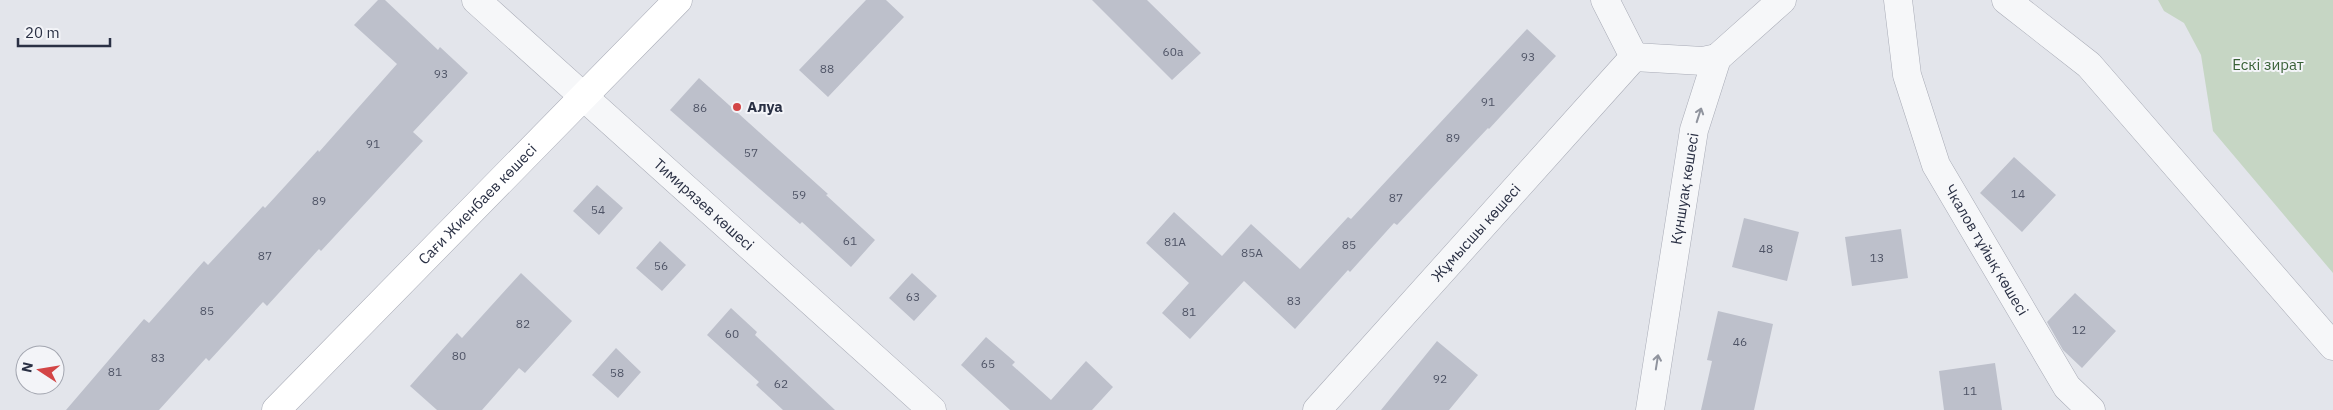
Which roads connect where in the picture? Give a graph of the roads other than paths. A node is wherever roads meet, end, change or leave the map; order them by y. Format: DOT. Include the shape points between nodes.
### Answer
graph roads {
  1 [pos="476,0"];
  2 [pos="678,0"];
  3 [pos="1605,0"];
  4 [pos="1782,0"];
  5 [pos="1898,0"];
  6 [pos="2006,0"];
  7 [pos="1634,57"];
  8 [pos="1717,58"];
  9 [pos="583,97"];
  10 [pos="2333,346"];
  11 [pos="276,410"];
  12 [pos="932,410"];
  13 [pos="1317,410"];
  14 [pos="1650,410"];
  15 [pos="2090,410"];
  1 -- 9 [label="street, Тимирязев көшесі"];
  2 -- 9 [label="main road, Сағи Жиенбаев көшесі"];
  3 -- 7 [label="street"];
  4 -- 8 [label="street"];
  5 -- 15 [label="street, Чкалов тұйық көшесі" via="1907,76 1936,165 2067,387"];
  6 -- 10 [label="street" via="2089,65"];
  7 -- 8 [label="street" via="1703,61"];
  7 -- 13 [label="street, Жұмысшы көшесі"];
  14 -- 8 [label="street, Күншуақ көшесі, one-way" via="1694,130"];
  9 -- 11 [label="main road, Сағи Жиенбаев көшесі"];
  9 -- 12 [label="street, Тимирязев көшесі"];
}
